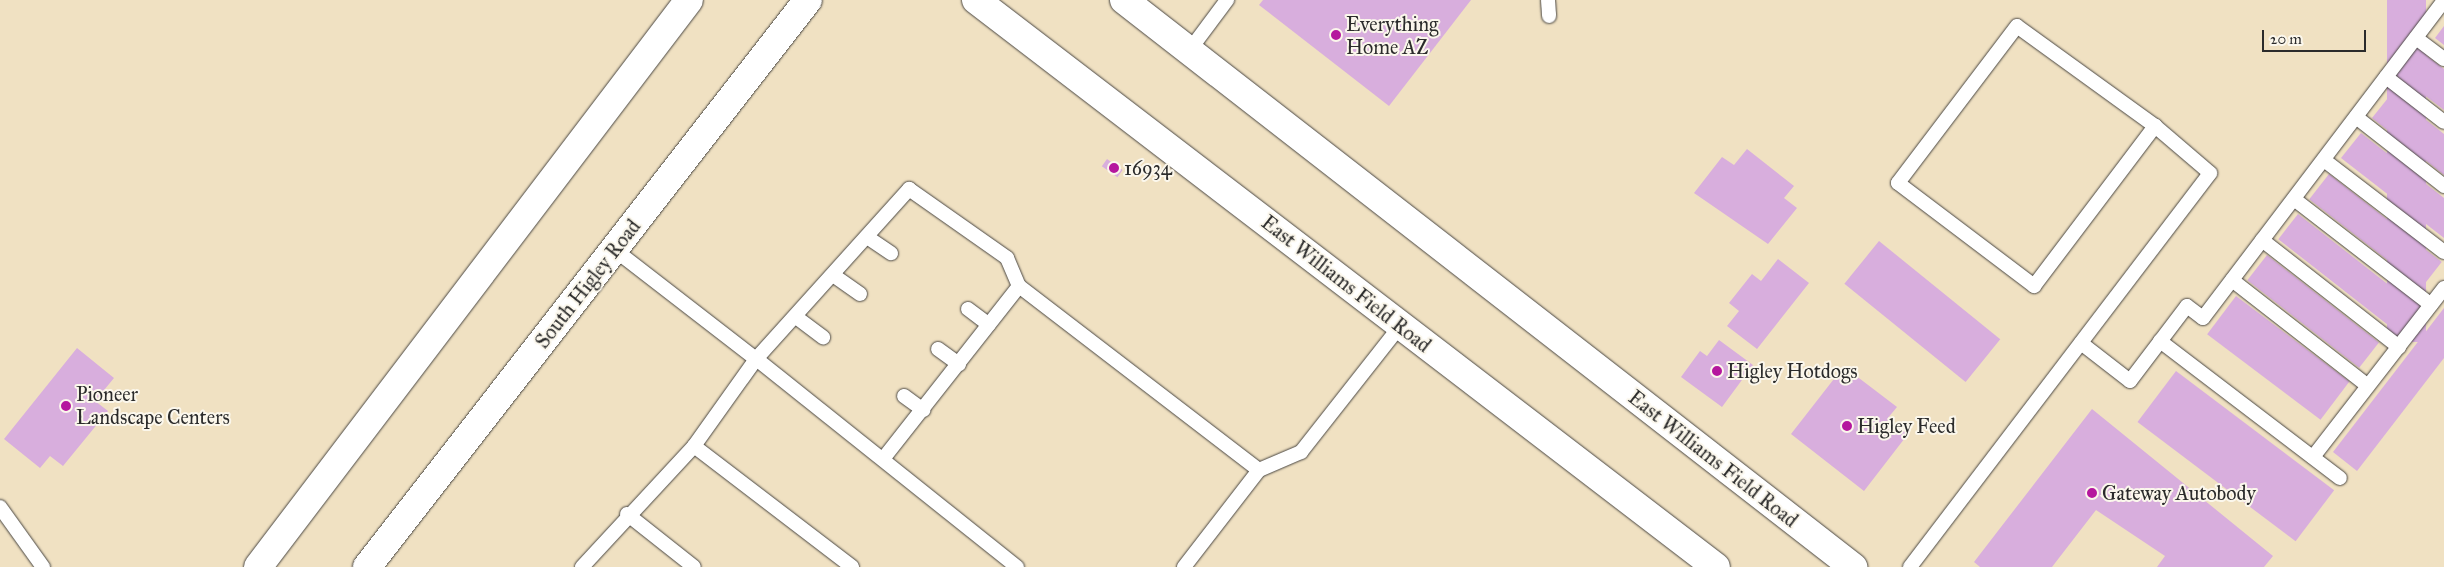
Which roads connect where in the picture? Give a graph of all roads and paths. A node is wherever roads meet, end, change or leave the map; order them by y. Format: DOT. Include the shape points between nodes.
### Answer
graph roads {
  1 [pos="689,0"];
  2 [pos="808,0"];
  3 [pos="976,0"];
  4 [pos="1124,0"];
  5 [pos="1227,0"];
  6 [pos="1548,0"];
  7 [pos="2444,1"];
  8 [pos="1549,16"];
  9 [pos="2416,38"];
  10 [pos="1189,51"];
  11 [pos="2444,59"];
  12 [pos="2386,78"];
  13 [pos="2356,117"];
  14 [pos="2444,122"];
  15 [pos="2155,126"];
  16 [pos="2324,160"];
  17 [pos="2444,186"];
  18 [pos="2294,199"];
  19 [pos="867,236"];
  20 [pos="2262,240"];
  21 [pos="615,250"];
  22 [pos="2444,252"];
  23 [pos="891,254"];
  24 [pos="833,275"];
  25 [pos="2232,280"];
  26 [pos="1019,286"];
  27 [pos="2444,288"];
  28 [pos="860,294"];
  29 [pos="2431,305"];
  30 [pos="968,310"];
  31 [pos="796,317"];
  32 [pos="989,325"];
  33 [pos="1400,326"];
  34 [pos="823,337"];
  35 [pos="2160,341"];
  36 [pos="2080,344"];
  37 [pos="2398,347"];
  38 [pos="938,349"];
  39 [pos="756,359"];
  40 [pos="959,364"];
  41 [pos="2368,386"];
  42 [pos="904,396"];
  43 [pos="923,410"];
  44 [pos="694,446"];
  45 [pos="2313,457"];
  46 [pos="883,459"];
  47 [pos="1259,470"];
  48 [pos="2340,478"];
  49 [pos="0,507"];
  50 [pos="627,514"];
  51 [pos="43,567"];
  52 [pos="258,567"];
  53 [pos="367,567"];
  54 [pos="582,567"];
  55 [pos="694,567"];
  56 [pos="852,567"];
  57 [pos="1017,567"];
  58 [pos="1184,567"];
  59 [pos="1716,567"];
  60 [pos="1853,567"];
  61 [pos="1910,567"];
  1 -- 52 [label="main road"];
  2 -- 21 [label="main road, South Higley Road"];
  3 -- 33 [label="main road, East Williams Field Road"];
  4 -- 10 [label="main road, East Williams Field Road"];
  5 -- 10 [label="lane"];
  6 -- 8 [label="lane"];
  7 -- 9 [label="lane"];
  9 -- 11 [label="lane"];
  9 -- 12 [label="lane"];
  10 -- 60 [label="main road, East Williams Field Road"];
  12 -- 13 [label="lane"];
  12 -- 14 [label="lane"];
  13 -- 16 [label="lane"];
  13 -- 17 [label="lane"];
  15 -- 15 [label="lane" via="2017,26 1898,182 2034,286"];
  15 -- 36 [label="lane" via="2210,173"];
  16 -- 18 [label="lane"];
  16 -- 22 [label="lane"];
  18 -- 20 [label="lane"];
  18 -- 29 [label="lane"];
  19 -- 23 [label="lane"];
  19 -- 24 [label="lane"];
  19 -- 26 [label="lane" via="909,189 1007,258"];
  20 -- 25 [label="lane"];
  20 -- 37 [label="lane"];
  21 -- 39 [label="lane"];
  21 -- 53 [label="main road, South Higley Road"];
  24 -- 28 [label="lane"];
  24 -- 31 [label="lane"];
  25 -- 35 [label="lane" via="2203,318 2187,306"];
  25 -- 41 [label="lane"];
  26 -- 32 [label="lane"];
  26 -- 47 [label="lane"];
  27 -- 29 [label="lane"];
  29 -- 37 [label="lane"];
  30 -- 32 [label="lane"];
  31 -- 34 [label="lane"];
  31 -- 39 [label="lane"];
  32 -- 40 [label="lane"];
  33 -- 47 [label="lane" via="1301,452"];
  33 -- 59 [label="main road, East Williams Field Road"];
  35 -- 36 [label="lane" via="2130,381"];
  35 -- 45 [label="lane"];
  36 -- 61 [label="lane"];
  37 -- 41 [label="lane"];
  38 -- 40 [label="lane"];
  39 -- 44 [label="lane"];
  39 -- 46 [label="lane"];
  40 -- 43 [label="lane"];
  41 -- 45 [label="lane"];
  42 -- 43 [label="lane"];
  43 -- 46 [label="lane"];
  44 -- 50 [label="lane"];
  44 -- 56 [label="lane"];
  45 -- 48 [label="lane"];
  46 -- 57 [label="lane"];
  47 -- 58 [label="lane"];
  49 -- 51 [label="lane"];
  50 -- 54 [label="lane"];
  50 -- 55 [label="lane"];
}
